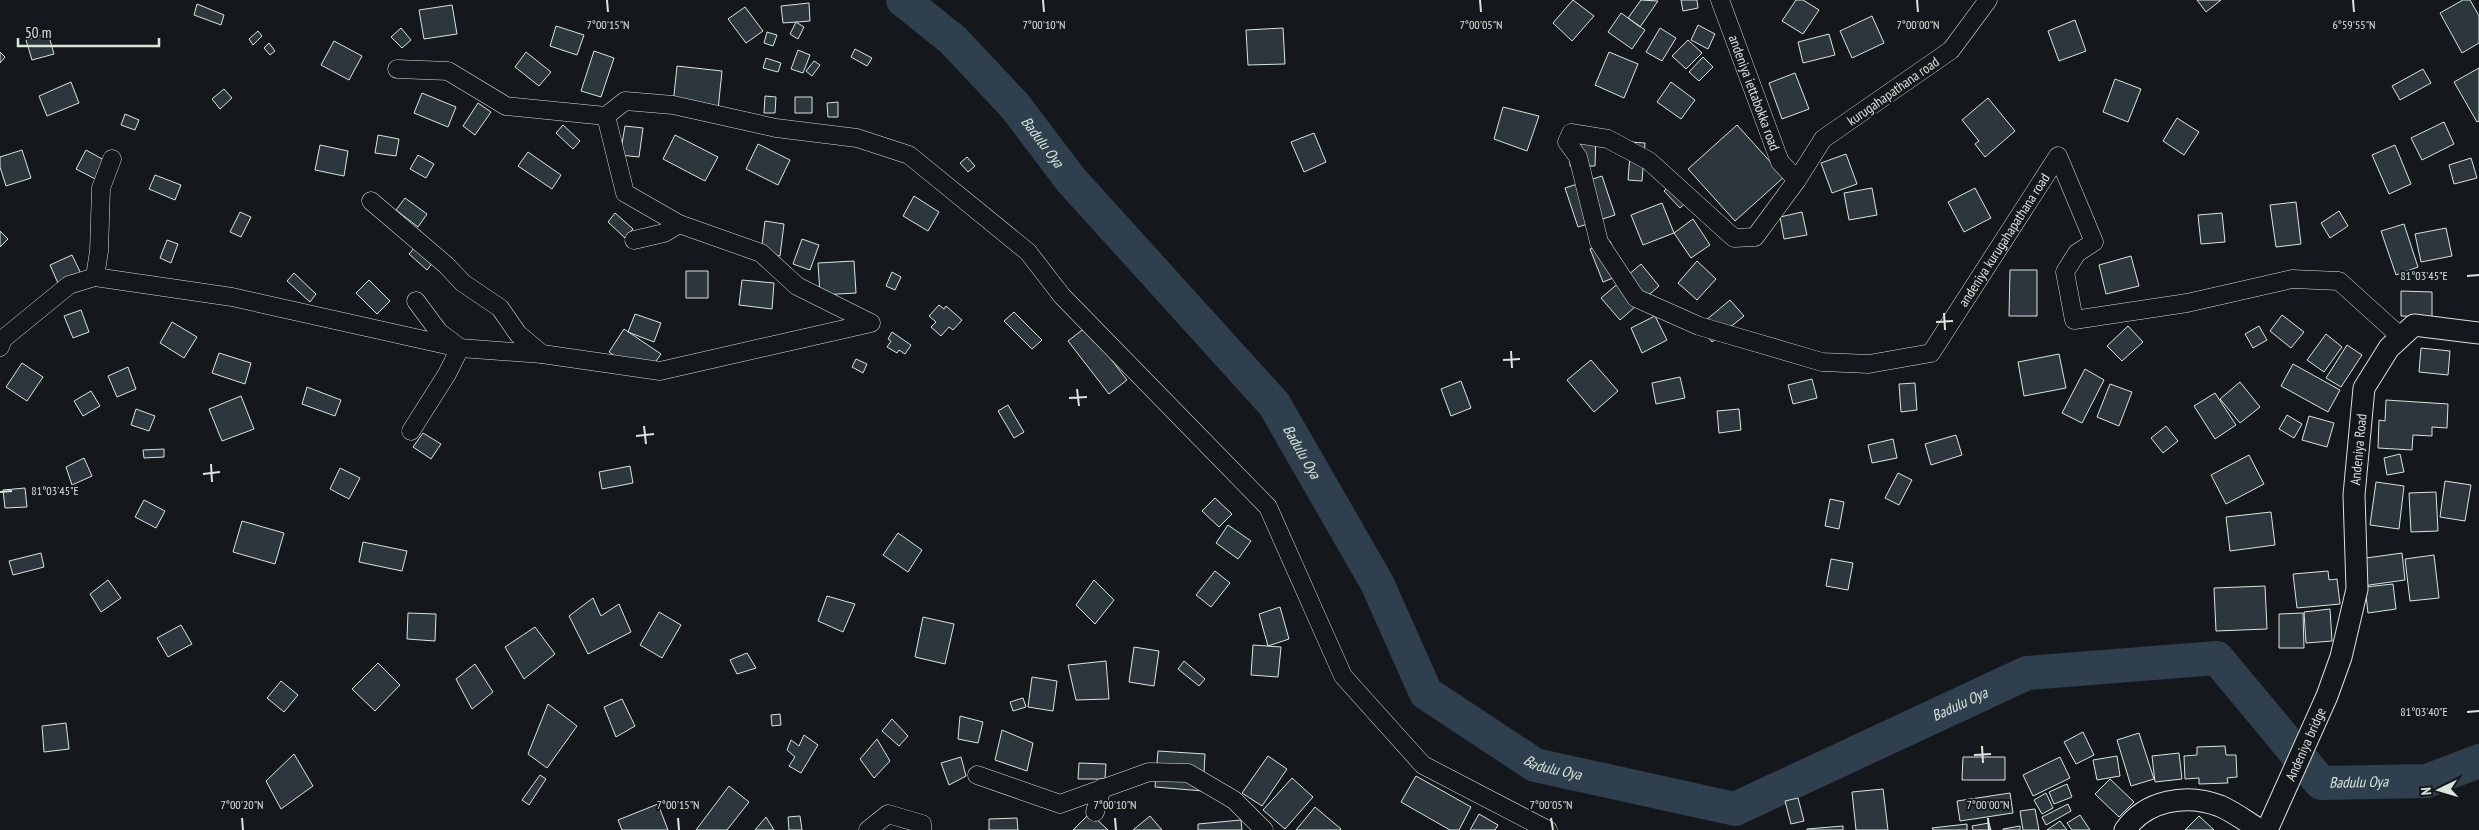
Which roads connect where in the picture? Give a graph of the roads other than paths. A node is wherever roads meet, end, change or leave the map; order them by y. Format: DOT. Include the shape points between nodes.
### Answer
graph roads {
  1 [pos="1720,0"];
  2 [pos="1988,0"];
  3 [pos="397,69"];
  4 [pos="606,116"];
  5 [pos="112,159"];
  6 [pos="1796,180"];
  7 [pos="372,201"];
  8 [pos="679,224"];
  9 [pos="634,240"];
  10 [pos="95,277"];
  11 [pos="1636,298"];
  12 [pos="416,301"];
  13 [pos="2479,333"];
  14 [pos="2401,336"];
  15 [pos="0,347"];
  16 [pos="460,348"];
  17 [pos="542,354"];
  18 [pos="411,430"];
  19 [pos="2341,657"];
  20 [pos="977,775"];
  21 [pos="1102,788"];
  22 [pos="1096,812"];
  23 [pos="868,830"];
  24 [pos="922,830"];
  25 [pos="1264,830"];
  26 [pos="1548,830"];
  27 [pos="2125,830"];
  28 [pos="2260,830"];
  29 [pos="2267,830"];
  1 -- 6 [label="street, andeniya iettabokka road" via="1780,162"];
  2 -- 6 [label="street, kurugahapathana road" via="1951,50 1823,139"];
  3 -- 4 [label="street" via="448,71 506,106"];
  4 -- 8 [label="street" via="624,193"];
  4 -- 26 [label="street" via="625,102 673,106 776,128 857,138 909,156 1028,252 1062,296 1268,507 1343,676 1423,765"];
  5 -- 10 [label="street" via="101,188"];
  6 -- 11 [label="street, kurugahapathana road" via="1755,237 1734,238 1649,161 1608,139 1571,133 1566,142 1578,157 1599,242"];
  7 -- 17 [label="street" via="463,283 500,308 518,334"];
  8 -- 9 [label="street" via="664,232"];
  8 -- 17 [label="street" via="761,253 797,286 871,323 660,371"];
  10 -- 15 [label="street" via="69,284 4,339"];
  10 -- 16 [label="street" via="232,297"];
  11 -- 14 [label="street, andeniya kurugahapathana road" via="1699,326 1822,362 1869,364 1931,353 2058,156 2094,242 2077,253 2065,272 2074,320 2187,303 2292,278 2338,281"];
  12 -- 16 [label="street" via="439,332"];
  13 -- 14 [label="street, Andeniya Road" via="2414,325"];
  14 -- 19 [label="street, Andeniya Road" via="2389,348 2364,388 2354,494 2357,590"];
  16 -- 17 [label="street"];
  16 -- 18 [label="street"];
  19 -- 29 [label="street, Andeniya bridge"];
  20 -- 21 [label="street" via="1060,804"];
  21 -- 22 [label="street"];
  21 -- 25 [label="street" via="1149,772 1188,773 1234,800"];
  23 -- 24 [label="street" via="888,814 922,824"];
  27 -- 28 [label="street" via="2132,820 2159,803 2190,800 2220,806"];
}
